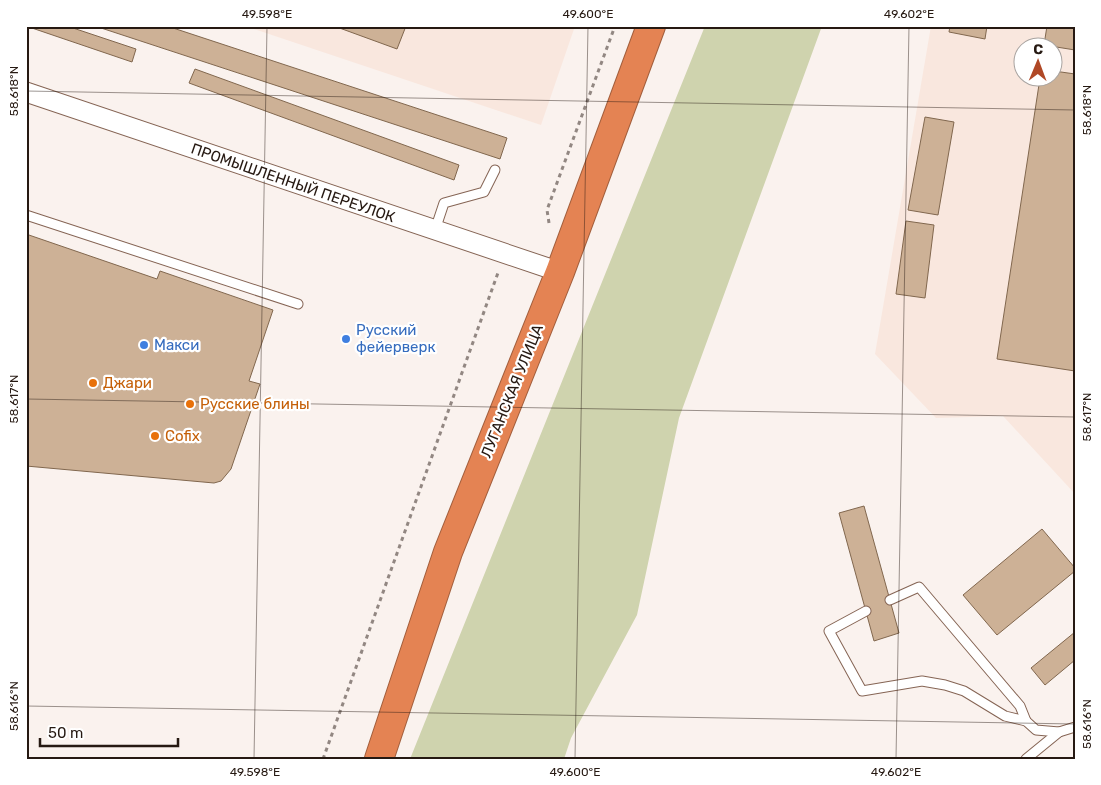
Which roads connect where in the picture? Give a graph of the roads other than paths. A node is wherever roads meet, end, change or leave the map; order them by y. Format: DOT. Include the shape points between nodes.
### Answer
graph roads {
  1 [pos="651,26"];
  2 [pos="26,92"];
  3 [pos="495,170"];
  4 [pos="26,215"];
  5 [pos="435,230"];
  6 [pos="560,272"];
  7 [pos="298,304"];
  8 [pos="890,600"];
  9 [pos="866,611"];
  10 [pos="1026,721"];
  11 [pos="1075,727"];
  12 [pos="1059,732"];
  13 [pos="379,756"];
  14 [pos="1026,759"];
  1 -- 6 [label="highway, ЛУГАНСКАЯ УЛИЦА"];
  2 -- 5 [label="street, ПРОМЫШЛЕННЫЙ ПЕРЕУЛОК"];
  3 -- 5 [label="lane" via="484,192 444,203"];
  4 -- 7 [label="lane"];
  5 -- 6 [label="street, ПРОМЫШЛЕННЫЙ ПЕРЕУЛОК"];
  6 -- 13 [label="highway, ЛУГАНСКАЯ УЛИЦА" via="448,552"];
  8 -- 10 [label="lane" via="919,587 1020,706"];
  9 -- 10 [label="lane" via="829,631 862,691 922,681 944,685 964,690 1005,716"];
  10 -- 12 [label="lane" via="1036,730"];
  11 -- 12 [label="lane"];
  12 -- 14 [label="lane"];
}
